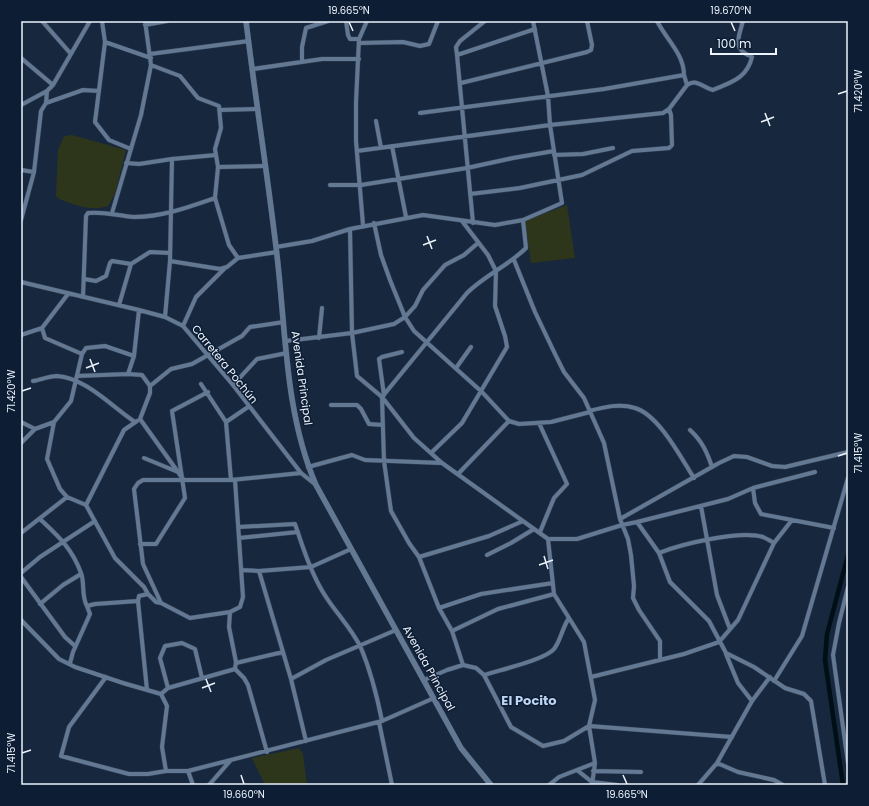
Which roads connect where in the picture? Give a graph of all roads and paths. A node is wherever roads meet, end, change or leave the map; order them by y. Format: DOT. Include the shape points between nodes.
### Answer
graph roads {
  1 [pos="42,21"];
  2 [pos="90,21"];
  3 [pos="102,21"];
  4 [pos="167,21"];
  5 [pos="246,21"];
  6 [pos="328,21"];
  7 [pos="346,21"];
  8 [pos="367,21"];
  9 [pos="438,21"];
  10 [pos="485,21"];
  11 [pos="533,21"];
  12 [pos="587,21"];
  13 [pos="657,21"];
  14 [pos="743,21"];
  15 [pos="145,23"];
  16 [pos="535,29"];
  17 [pos="249,41"];
  18 [pos="359,41"];
  19 [pos="105,42"];
  20 [pos="72,54"];
  21 [pos="458,55"];
  22 [pos="150,56"];
  23 [pos="21,58"];
  24 [pos="359,59"];
  25 [pos="302,62"];
  26 [pos="542,62"];
  27 [pos="151,65"];
  28 [pos="253,69"];
  29 [pos="684,75"];
  30 [pos="461,83"];
  31 [pos="687,84"];
  32 [pos="53,85"];
  33 [pos="47,91"];
  34 [pos="99,91"];
  35 [pos="548,96"];
  36 [pos="46,103"];
  37 [pos="21,105"];
  38 [pos="462,108"];
  39 [pos="257,109"];
  40 [pos="669,109"];
  41 [pos="219,110"];
  42 [pos="420,113"];
  43 [pos="376,121"];
  44 [pos="550,125"];
  45 [pos="464,135"];
  46 [pos="392,146"];
  47 [pos="381,148"];
  48 [pos="613,148"];
  49 [pos="131,149"];
  50 [pos="357,151"];
  51 [pos="554,153"];
  52 [pos="216,155"];
  53 [pos="172,159"];
  54 [pos="126,163"];
  55 [pos="265,166"];
  56 [pos="218,167"];
  57 [pos="468,168"];
  58 [pos="21,170"];
  59 [pos="34,172"];
  60 [pos="399,178"];
  61 [pos="557,180"];
  62 [pos="330,185"];
  63 [pos="361,185"];
  64 [pos="470,194"];
  65 [pos="215,198"];
  66 [pos="21,199"];
  67 [pos="27,199"];
  68 [pos="112,213"];
  69 [pos="171,213"];
  70 [pos="406,217"];
  71 [pos="21,220"];
  72 [pos="523,220"];
  73 [pos="462,221"];
  74 [pos="374,223"];
  75 [pos="472,223"];
  76 [pos="363,225"];
  77 [pos="350,229"];
  78 [pos="478,243"];
  79 [pos="277,249"];
  80 [pos="170,252"];
  81 [pos="238,258"];
  82 [pos="514,260"];
  83 [pos="170,261"];
  84 [pos="131,264"];
  85 [pos="227,267"];
  86 [pos="496,271"];
  87 [pos="84,279"];
  88 [pos="21,282"];
  89 [pos="68,294"];
  90 [pos="83,296"];
  91 [pos="119,305"];
  92 [pos="322,308"];
  93 [pos="139,310"];
  94 [pos="165,317"];
  95 [pos="405,317"];
  96 [pos="284,322"];
  97 [pos="183,326"];
  98 [pos="42,328"];
  99 [pos="352,333"];
  100 [pos="21,335"];
  101 [pos="319,338"];
  102 [pos="286,342"];
  103 [pos="427,344"];
  104 [pos="472,347"];
  105 [pos="402,352"];
  106 [pos="287,353"];
  107 [pos="82,354"];
  108 [pos="208,354"];
  109 [pos="134,356"];
  110 [pos="456,368"];
  111 [pos="128,374"];
  112 [pos="77,378"];
  113 [pos="33,381"];
  114 [pos="201,384"];
  115 [pos="233,385"];
  116 [pos="150,386"];
  117 [pos="208,392"];
  118 [pos="482,392"];
  119 [pos="383,396"];
  120 [pos="332,405"];
  121 [pos="248,406"];
  122 [pos="589,411"];
  123 [pos="140,419"];
  124 [pos="509,421"];
  125 [pos="21,422"];
  126 [pos="54,422"];
  127 [pos="135,422"];
  128 [pos="226,422"];
  129 [pos="539,423"];
  130 [pos="383,425"];
  131 [pos="35,429"];
  132 [pos="690,430"];
  133 [pos="21,443"];
  134 [pos="848,452"];
  135 [pos="431,453"];
  136 [pos="144,458"];
  137 [pos="384,461"];
  138 [pos="442,463"];
  139 [pos="308,467"];
  140 [pos="712,467"];
  141 [pos="179,472"];
  142 [pos="815,472"];
  143 [pos="301,473"];
  144 [pos="458,474"];
  145 [pos="694,478"];
  146 [pos="848,478"];
  147 [pos="183,479"];
  148 [pos="233,480"];
  149 [pos="316,485"];
  150 [pos="753,488"];
  151 [pos="67,497"];
  152 [pos="86,505"];
  153 [pos="701,506"];
  154 [pos="40,519"];
  155 [pos="620,519"];
  156 [pos="792,520"];
  157 [pos="95,521"];
  158 [pos="523,521"];
  159 [pos="637,522"];
  160 [pos="622,525"];
  161 [pos="239,527"];
  162 [pos="834,528"];
  163 [pos="534,529"];
  164 [pos="298,532"];
  165 [pos="540,532"];
  166 [pos="21,533"];
  167 [pos="240,538"];
  168 [pos="548,539"];
  169 [pos="708,540"];
  170 [pos="64,542"];
  171 [pos="774,543"];
  172 [pos="140,544"];
  173 [pos="351,549"];
  174 [pos="659,553"];
  175 [pos="487,555"];
  176 [pos="419,557"];
  177 [pos="311,568"];
  178 [pos="242,570"];
  179 [pos="259,571"];
  180 [pos="21,573"];
  181 [pos="81,574"];
  182 [pos="21,577"];
  183 [pos="553,583"];
  184 [pos="848,587"];
  185 [pos="148,594"];
  186 [pos="554,594"];
  187 [pos="138,601"];
  188 [pos="162,603"];
  189 [pos="40,604"];
  190 [pos="87,606"];
  191 [pos="439,608"];
  192 [pos="230,612"];
  193 [pos="569,618"];
  194 [pos="21,620"];
  195 [pos="730,629"];
  196 [pos="396,630"];
  197 [pos="452,631"];
  198 [pos="719,642"];
  199 [pos="75,646"];
  200 [pos="360,647"];
  201 [pos="283,652"];
  202 [pos="726,654"];
  203 [pos="660,659"];
  204 [pos="70,663"];
  205 [pos="236,663"];
  206 [pos="463,665"];
  207 [pos="235,669"];
  208 [pos="484,675"];
  209 [pos="106,677"];
  210 [pos="591,677"];
  211 [pos="770,677"];
  212 [pos="202,678"];
  213 [pos="291,679"];
  214 [pos="424,680"];
  215 [pos="774,681"];
  216 [pos="168,688"];
  217 [pos="147,690"];
  218 [pos="161,694"];
  219 [pos="434,698"];
  220 [pos="752,701"];
  221 [pos="381,722"];
  222 [pos="589,726"];
  223 [pos="732,737"];
  224 [pos="306,741"];
  225 [pos="267,752"];
  226 [pos="231,761"];
  227 [pos="595,763"];
  228 [pos="717,763"];
  229 [pos="848,763"];
  230 [pos="576,770"];
  231 [pos="166,771"];
  232 [pos="188,771"];
  233 [pos="593,771"];
  234 [pos="640,772"];
  235 [pos="592,784"];
  236 [pos="193,785"];
  237 [pos="209,785"];
  238 [pos="392,785"];
  239 [pos="491,785"];
  240 [pos="549,785"];
  241 [pos="617,785"];
  242 [pos="698,785"];
  243 [pos="783,785"];
  244 [pos="825,785"];
  1 -- 20 [label="street"];
  2 -- 20 [label="street"];
  3 -- 19 [label="street"];
  4 -- 15 [label="street"];
  5 -- 17 [label="main road, Avenida Principal"];
  6 -- 25 [label="street" via="306,28"];
  7 -- 18 [label="street" via="348,35"];
  8 -- 18 [label="street"];
  9 -- 18 [label="street" via="429,44 420,46 403,42"];
  10 -- 21 [label="street" via="460,41 456,47"];
  11 -- 16 [label="street"];
  12 -- 26 [label="street" via="591,50"];
  13 -- 29 [label="street" via="679,55 684,66"];
  14 -- 31 [label="street" via="738,45 740,50 752,57 748,71 713,90 698,83"];
  15 -- 22 [label="street"];
  16 -- 21 [label="street"];
  16 -- 26 [label="street"];
  17 -- 22 [label="street"];
  17 -- 28 [label="main road, Avenida Principal"];
  18 -- 24 [label="street"];
  19 -- 22 [label="street"];
  19 -- 34 [label="street"];
  20 -- 32 [label="street"];
  21 -- 30 [label="street"];
  22 -- 27 [label="street"];
  23 -- 32 [label="street"];
  24 -- 25 [label="street"];
  24 -- 50 [label="street" via="356,102"];
  25 -- 28 [label="street"];
  26 -- 30 [label="street"];
  26 -- 35 [label="street"];
  27 -- 41 [label="street" via="180,76 198,98 219,106"];
  27 -- 49 [label="street"];
  28 -- 39 [label="main road, Avenida Principal"];
  29 -- 31 [label="street"];
  29 -- 35 [label="street"];
  30 -- 38 [label="street"];
  31 -- 40 [label="street"];
  32 -- 33 [label="street"];
  33 -- 36 [label="street"];
  33 -- 37 [label="street"];
  34 -- 36 [label="street" via="83,90"];
  34 -- 49 [label="street" via="95,122 109,140"];
  35 -- 38 [label="street"];
  35 -- 44 [label="street"];
  36 -- 59 [label="street" via="41,111"];
  38 -- 42 [label="street"];
  38 -- 45 [label="street"];
  39 -- 41 [label="street"];
  39 -- 55 [label="main road, Avenida Principal"];
  40 -- 44 [label="street" via="663,114"];
  40 -- 61 [label="street" via="672,145 669,148 632,151 582,175"];
  41 -- 52 [label="street" via="221,128 215,149"];
  43 -- 47 [label="street"];
  44 -- 45 [label="street"];
  44 -- 51 [label="street"];
  45 -- 46 [label="street"];
  45 -- 57 [label="street"];
  46 -- 47 [label="street"];
  46 -- 60 [label="street"];
  47 -- 50 [label="street"];
  48 -- 51 [label="street" via="583,154"];
  49 -- 54 [label="street"];
  50 -- 63 [label="street"];
  51 -- 57 [label="street" via="513,158"];
  51 -- 61 [label="street"];
  52 -- 53 [label="street"];
  52 -- 56 [label="street"];
  53 -- 54 [label="street" via="139,164"];
  53 -- 69 [label="street"];
  54 -- 68 [label="street"];
  55 -- 56 [label="street"];
  55 -- 79 [label="main road, Avenida Principal"];
  56 -- 65 [label="street"];
  57 -- 60 [label="street"];
  57 -- 64 [label="street"];
  58 -- 59 [label="street"];
  59 -- 67 [label="street"];
  60 -- 63 [label="street"];
  60 -- 70 [label="street"];
  61 -- 64 [label="street" via="520,188"];
  61 -- 72 [label="street" via="562,203"];
  62 -- 63 [label="street"];
  63 -- 76 [label="street"];
  64 -- 75 [label="street"];
  65 -- 69 [label="street"];
  65 -- 81 [label="street" via="229,245"];
  66 -- 67 [label="street"];
  67 -- 71 [label="street"];
  68 -- 69 [label="street" via="134,217"];
  68 -- 87 [label="street" via="88,213 86,216"];
  69 -- 80 [label="street"];
  70 -- 73 [label="street" via="430,215"];
  70 -- 74 [label="street"];
  72 -- 75 [label="street" via="495,225"];
  72 -- 82 [label="street" via="527,247"];
  73 -- 75 [label="street"];
  73 -- 78 [label="street"];
  74 -- 76 [label="street"];
  74 -- 95 [label="street" via="381,255"];
  76 -- 77 [label="street"];
  77 -- 79 [label="street"];
  77 -- 99 [label="street"];
  78 -- 86 [label="street"];
  78 -- 95 [label="street" via="464,256 445,265 423,290 415,306"];
  79 -- 81 [label="street"];
  79 -- 96 [label="main road, Avenida Principal"];
  80 -- 83 [label="street"];
  80 -- 84 [label="street" via="150,252"];
  81 -- 85 [label="street"];
  82 -- 86 [label="street"];
  82 -- 122 [label="street" via="556,356 564,372 579,389"];
  83 -- 85 [label="street" via="220,269"];
  83 -- 94 [label="street"];
  84 -- 87 [label="street" via="112,261 106,276 96,281"];
  84 -- 91 [label="street"];
  85 -- 97 [label="street" via="196,297"];
  86 -- 103 [label="street" via="467,293"];
  86 -- 118 [label="street" via="495,306 506,347"];
  87 -- 90 [label="street"];
  88 -- 89 [label="street, Carretera Pochún"];
  89 -- 90 [label="street, Carretera Pochún"];
  89 -- 98 [label="street"];
  90 -- 91 [label="street, Carretera Pochún"];
  91 -- 93 [label="street, Carretera Pochún"];
  92 -- 101 [label="street"];
  93 -- 94 [label="street, Carretera Pochún"];
  93 -- 109 [label="street"];
  94 -- 97 [label="street, Carretera Pochún"];
  95 -- 99 [label="street" via="394,324"];
  95 -- 103 [label="street"];
  96 -- 102 [label="main road, Avenida Principal"];
  96 -- 108 [label="street" via="250,327 242,336"];
  97 -- 108 [label="street, Carretera Pochún"];
  98 -- 100 [label="street"];
  98 -- 107 [label="street" via="45,338"];
  99 -- 101 [label="street"];
  99 -- 119 [label="street" via="357,376"];
  101 -- 102 [label="street"];
  102 -- 106 [label="main road, Avenida Principal"];
  103 -- 110 [label="street"];
  103 -- 119 [label="street"];
  104 -- 110 [label="street"];
  105 -- 119 [label="street" via="379,359"];
  106 -- 115 [label="street" via="257,359"];
  106 -- 139 [label="main road, Avenida Principal" via="294,410"];
  107 -- 109 [label="street" via="86,348 105,346"];
  107 -- 112 [label="street"];
  108 -- 115 [label="street, Carretera Pochún"];
  108 -- 116 [label="street" via="192,364 171,369"];
  109 -- 111 [label="street"];
  110 -- 118 [label="street"];
  111 -- 112 [label="street"];
  111 -- 116 [label="street" via="142,375"];
  112 -- 113 [label="street" via="55,376"];
  112 -- 126 [label="street" via="71,401"];
  112 -- 127 [label="street"];
  114 -- 117 [label="street"];
  115 -- 121 [label="street, Carretera Pochún"];
  116 -- 123 [label="street" via="150,393"];
  117 -- 128 [label="street"];
  117 -- 147 [label="street" via="172,411"];
  118 -- 124 [label="street"];
  118 -- 135 [label="street" via="462,424"];
  119 -- 130 [label="street"];
  119 -- 135 [label="street" via="404,427"];
  120 -- 130 [label="street" via="357,405 368,424"];
  121 -- 128 [label="street"];
  121 -- 143 [label="street, Carretera Pochún"];
  122 -- 129 [label="street" via="558,421"];
  122 -- 145 [label="street" via="606,406 621,406 635,408 647,414 677,450"];
  122 -- 155 [label="street" via="604,443"];
  123 -- 127 [label="street"];
  123 -- 141 [label="street"];
  124 -- 129 [label="street" via="519,424"];
  124 -- 144 [label="street"];
  125 -- 131 [label="street"];
  126 -- 131 [label="street"];
  126 -- 151 [label="street" via="48,459 60,490"];
  127 -- 152 [label="street" via="124,430"];
  128 -- 148 [label="street"];
  129 -- 165 [label="street" via="567,484 554,498"];
  130 -- 137 [label="street"];
  131 -- 133 [label="street"];
  132 -- 140 [label="street" via="705,447"];
  134 -- 140 [label="street" via="784,467 772,466 747,456 734,456"];
  135 -- 138 [label="street"];
  136 -- 141 [label="street"];
  137 -- 138 [label="street"];
  137 -- 139 [label="street" via="365,460 352,455"];
  137 -- 176 [label="street" via="391,511"];
  138 -- 144 [label="street"];
  139 -- 149 [label="main road, Avenida Principal"];
  140 -- 145 [label="street"];
  141 -- 147 [label="street"];
  142 -- 150 [label="street"];
  143 -- 148 [label="street"];
  143 -- 149 [label="street, Carretera Pochún"];
  144 -- 158 [label="street"];
  145 -- 155 [label="street"];
  146 -- 162 [label="street"];
  147 -- 148 [label="street"];
  147 -- 172 [label="street" via="185,498 156,544"];
  147 -- 172 [label="street" via="143,480 134,488"];
  148 -- 161 [label="street"];
  149 -- 173 [label="main road, Avenida Principal"];
  150 -- 153 [label="street" via="728,499"];
  150 -- 156 [label="street" via="757,509 761,514"];
  151 -- 152 [label="street"];
  151 -- 154 [label="street"];
  152 -- 157 [label="street"];
  153 -- 159 [label="street"];
  153 -- 169 [label="street"];
  154 -- 166 [label="street"];
  154 -- 170 [label="street"];
  155 -- 160 [label="street"];
  156 -- 162 [label="street"];
  156 -- 171 [label="street"];
  157 -- 170 [label="street"];
  157 -- 185 [label="street" via="115,558"];
  158 -- 163 [label="street"];
  158 -- 176 [label="street" via="489,536"];
  159 -- 160 [label="street"];
  159 -- 174 [label="street"];
  160 -- 168 [label="street" via="577,539"];
  160 -- 203 [label="street" via="631,555 633,598 660,640"];
  161 -- 164 [label="street" via="295,524"];
  161 -- 167 [label="street"];
  162 -- 215 [label="street" via="802,636"];
  163 -- 165 [label="street"];
  163 -- 175 [label="street"];
  164 -- 167 [label="street"];
  164 -- 177 [label="street"];
  165 -- 168 [label="street"];
  167 -- 178 [label="street"];
  168 -- 183 [label="street"];
  169 -- 171 [label="street" via="741,536 762,537"];
  169 -- 174 [label="street"];
  169 -- 195 [label="street" via="717,595"];
  170 -- 180 [label="street"];
  170 -- 181 [label="street"];
  171 -- 195 [label="street" via="746,606"];
  172 -- 188 [label="street" via="143,564"];
  173 -- 177 [label="street"];
  173 -- 196 [label="main road, Avenida Principal"];
  174 -- 198 [label="street" via="670,582 709,621"];
  176 -- 191 [label="street"];
  177 -- 179 [label="street"];
  177 -- 200 [label="street" via="326,597"];
  178 -- 179 [label="street"];
  178 -- 192 [label="street" via="243,597 240,607"];
  179 -- 201 [label="street"];
  181 -- 189 [label="street"];
  181 -- 190 [label="street" via="84,601"];
  182 -- 189 [label="street"];
  183 -- 186 [label="street"];
  183 -- 191 [label="street" via="481,594"];
  184 -- 229 [label="street" via="833,655"];
  185 -- 187 [label="street" via="139,596"];
  185 -- 188 [label="street" via="156,602"];
  186 -- 193 [label="street"];
  186 -- 197 [label="street" via="498,608"];
  187 -- 190 [label="street"];
  187 -- 217 [label="street"];
  188 -- 192 [label="street" via="190,618"];
  189 -- 199 [label="street"];
  190 -- 199 [label="street" via="90,614"];
  191 -- 197 [label="street"];
  192 -- 205 [label="street" via="229,627"];
  193 -- 208 [label="street" via="562,628 557,644 548,655"];
  193 -- 210 [label="street" via="584,642"];
  194 -- 204 [label="street" via="59,659"];
  195 -- 198 [label="street"];
  196 -- 200 [label="street"];
  196 -- 214 [label="main road, Avenida Principal"];
  197 -- 206 [label="street"];
  198 -- 202 [label="street"];
  198 -- 203 [label="street"];
  199 -- 204 [label="street"];
  200 -- 213 [label="street" via="326,660"];
  200 -- 221 [label="street" via="374,682"];
  201 -- 205 [label="street"];
  201 -- 213 [label="street"];
  202 -- 211 [label="street"];
  202 -- 220 [label="street" via="738,683"];
  203 -- 210 [label="street"];
  204 -- 209 [label="street"];
  205 -- 207 [label="street"];
  206 -- 208 [label="street"];
  206 -- 214 [label="street"];
  207 -- 212 [label="street"];
  207 -- 225 [label="street" via="248,685"];
  208 -- 222 [label="street" via="511,727 537,744 545,746 559,743"];
  209 -- 217 [label="street"];
  209 -- 231 [label="street" via="69,727 61,756 129,774"];
  210 -- 222 [label="street" via="596,700"];
  211 -- 215 [label="street"];
  211 -- 220 [label="street"];
  212 -- 216 [label="street"];
  212 -- 216 [label="street" via="195,649 182,643 165,646 160,658"];
  213 -- 224 [label="street"];
  214 -- 219 [label="main road, Avenida Principal"];
  215 -- 244 [label="street" via="785,688 804,694 811,701"];
  216 -- 218 [label="street"];
  217 -- 218 [label="street"];
  218 -- 231 [label="street" via="167,706 162,747"];
  219 -- 221 [label="street"];
  219 -- 239 [label="main road, Avenida Principal" via="461,748"];
  220 -- 223 [label="street"];
  221 -- 224 [label="street"];
  221 -- 238 [label="street"];
  222 -- 223 [label="street"];
  222 -- 227 [label="street"];
  223 -- 228 [label="street"];
  224 -- 225 [label="street"];
  225 -- 226 [label="street"];
  226 -- 232 [label="street"];
  226 -- 237 [label="street"];
  227 -- 230 [label="street"];
  227 -- 233 [label="street"];
  228 -- 242 [label="street"];
  228 -- 243 [label="street"];
  230 -- 235 [label="street"];
  230 -- 240 [label="street" via="559,777"];
  231 -- 232 [label="street"];
  232 -- 236 [label="street"];
  233 -- 234 [label="street"];
  233 -- 235 [label="street"];
  235 -- 241 [label="street"];
}
